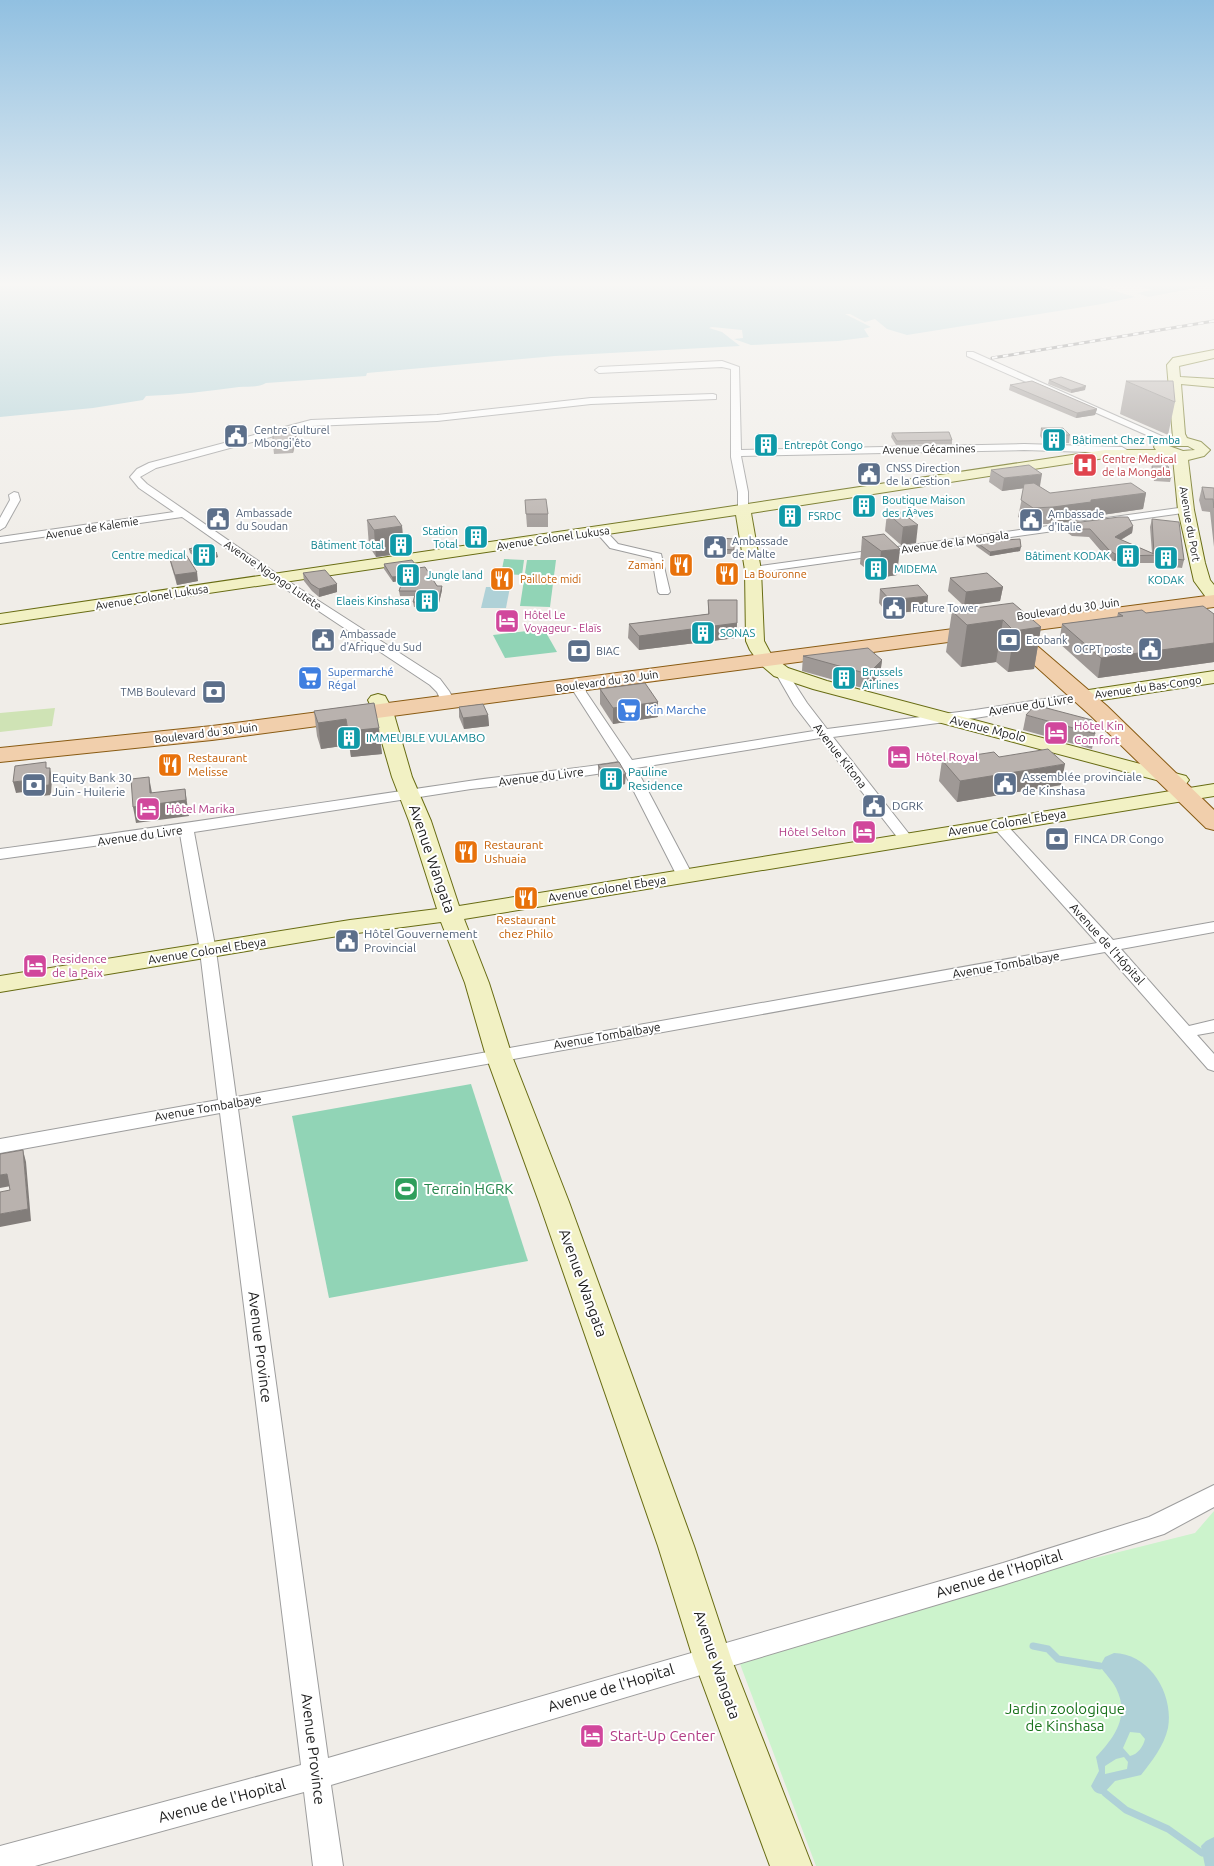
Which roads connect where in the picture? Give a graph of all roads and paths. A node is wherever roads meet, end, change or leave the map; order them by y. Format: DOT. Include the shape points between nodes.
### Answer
graph roads {
  1 [pos="736,372"];
  2 [pos="1009,372"];
  3 [pos="1173,372"];
  4 [pos="1174,382"];
  5 [pos="1214,382"];
  6 [pos="1214,388"];
  7 [pos="713,397"];
  8 [pos="1208,448"];
  9 [pos="1176,449"];
  10 [pos="1122,450"];
  11 [pos="736,453"];
  12 [pos="1105,454"];
  13 [pos="1207,463"];
  14 [pos="14,495"];
  15 [pos="742,510"];
  16 [pos="1186,510"];
  17 [pos="184,514"];
  18 [pos="0,527"];
  19 [pos="600,531"];
  20 [pos="0,540"];
  21 [pos="753,570"];
  22 [pos="276,578"];
  23 [pos="664,592"];
  24 [pos="1212,594"];
  25 [pos="0,619"];
  26 [pos="999,623"];
  27 [pos="769,661"];
  28 [pos="1214,677"];
  29 [pos="579,684"];
  30 [pos="446,696"];
  31 [pos="1082,697"];
  32 [pos="380,705"];
  33 [pos="942,718"];
  34 [pos="822,734"];
  35 [pos="0,742"];
  36 [pos="0,755"];
  37 [pos="628,765"];
  38 [pos="1166,776"];
  39 [pos="1214,789"];
  40 [pos="1185,794"];
  41 [pos="409,795"];
  42 [pos="1214,823"];
  43 [pos="999,825"];
  44 [pos="186,829"];
  45 [pos="906,839"];
  46 [pos="0,854"];
  47 [pos="685,876"];
  48 [pos="450,914"];
  49 [pos="1214,927"];
  50 [pos="1110,946"];
  51 [pos="208,951"];
  52 [pos="0,984"];
  53 [pos="1214,1026"];
  54 [pos="1185,1032"];
  55 [pos="499,1056"];
  56 [pos="1214,1065"];
  57 [pos="229,1105"];
  58 [pos="0,1146"];
  59 [pos="1214,1495"];
  60 [pos="712,1658"];
  61 [pos="317,1776"];
  62 [pos="0,1861"];
  63 [pos="328,1866"];
  64 [pos="791,1866"];
  1 -- 11 [label="street"];
  2 -- 9 [label="street"];
  3 -- 4 [label="street"];
  4 -- 5 [label="street"];
  4 -- 6 [label="street"];
  4 -- 9 [label="street, Avenue du Port"];
  7 -- 17 [label="street, Avenue Ngongo Lutete" via="591,401 438,418 311,423 157,464 137,473 138,482"];
  8 -- 9 [label="street"];
  9 -- 10 [label="street, Avenue Colonel Lukusa"];
  9 -- 12 [label="street, Avenue Colonel Lukusa"];
  9 -- 13 [label="street"];
  9 -- 16 [label="street, Avenue du Port"];
  10 -- 11 [label="street, Avenue Gécamines" via="895,447"];
  10 -- 12 [label="street, Avenue Colonel Lukusa"];
  11 -- 15 [label="street" via="743,492"];
  12 -- 15 [label="street, Avenue Colonel Lukusa"];
  14 -- 18 [label="street" via="15,500"];
  15 -- 19 [label="street, Avenue Colonel Lukusa"];
  15 -- 21 [label="street"];
  16 -- 21 [label="street, Avenue de la Mongala"];
  16 -- 24 [label="street, Avenue du Port" via="1199,574"];
  17 -- 20 [label="street, Avenue de Kalemie"];
  17 -- 22 [label="street, Avenue Ngongo Lutete"];
  19 -- 22 [label="street, Avenue Colonel Lukusa"];
  19 -- 23 [label="street" via="614,546 657,556"];
  21 -- 27 [label="street" via="755,641"];
  22 -- 25 [label="street, Avenue Colonel Lukusa"];
  22 -- 30 [label="street, Avenue Ngongo Lutete" via="436,682"];
  24 -- 26 [label="main road, Boulevard du 30 Juin"];
  26 -- 27 [label="main road, Boulevard du 30 Juin"];
  26 -- 31 [label="main road"];
  27 -- 29 [label="main road, Boulevard du 30 Juin"];
  27 -- 30 [label="main road, Boulevard du 30 Juin"];
  27 -- 33 [label="street, Avenue Mpolo" via="820,684"];
  27 -- 34 [label="street, Avenue Kitona"];
  28 -- 31 [label="street, Avenue du Bas-Congo"];
  29 -- 30 [label="main road, Boulevard du 30 Juin"];
  29 -- 37 [label="street" via="580,692"];
  30 -- 32 [label="main road, Boulevard du 30 Juin"];
  31 -- 33 [label="street, Avenue du Livre"];
  31 -- 38 [label="main road"];
  32 -- 35 [label="main road, Boulevard du 30 Juin"];
  32 -- 36 [label="main road, Boulevard du 30 Juin" via="212,733"];
  32 -- 41 [label="street, Avenue Wangata"];
  33 -- 34 [label="street, Avenue du Livre"];
  33 -- 38 [label="street, Avenue Mpolo"];
  34 -- 37 [label="street, Avenue du Livre"];
  34 -- 45 [label="street, Avenue Kitona"];
  37 -- 41 [label="street, Avenue du Livre"];
  37 -- 47 [label="street"];
  38 -- 39 [label="street, Avenue Mpolo"];
  38 -- 40 [label="main road"];
  39 -- 40 [label="street, Avenue Colonel Ebeya"];
  40 -- 42 [label="main road"];
  40 -- 43 [label="street, Avenue Colonel Ebeya"];
  41 -- 44 [label="street, Avenue du Livre"];
  41 -- 48 [label="street, Avenue Wangata"];
  43 -- 45 [label="street, Avenue Colonel Ebeya"];
  43 -- 50 [label="street, Avenue de l’Hôpital"];
  44 -- 46 [label="street, Avenue du Livre"];
  44 -- 51 [label="street, Avenue Province"];
  45 -- 47 [label="street, Avenue Colonel Ebeya"];
  47 -- 48 [label="street, Avenue Colonel Ebeya"];
  48 -- 51 [label="street, Avenue Colonel Ebeya"];
  48 -- 55 [label="street, Avenue Wangata" via="477,983"];
  49 -- 50 [label="street, Avenue Tombalbaye"];
  50 -- 54 [label="street, Avenue de l’Hôpital"];
  50 -- 55 [label="street, Avenue Tombalbaye"];
  51 -- 52 [label="street, Avenue Colonel Ebeya"];
  51 -- 57 [label="street, Avenue Province"];
  53 -- 54 [label="street"];
  54 -- 56 [label="street, Avenue de l’Hôpital"];
  55 -- 57 [label="street, Avenue Tombalbaye"];
  55 -- 60 [label="street, Avenue Wangata" via="628,1407"];
  57 -- 58 [label="street, Avenue Tombalbaye"];
  57 -- 61 [label="street, Avenue Province"];
  59 -- 60 [label="street, Avenue de l'Hopital" via="1155,1526 1003,1574"];
  60 -- 61 [label="street, Avenue de l'Hopital"];
  60 -- 64 [label="street, Avenue Wangata"];
  61 -- 62 [label="street, Avenue de l'Hopital"];
  61 -- 63 [label="street, Avenue Province"];
}
